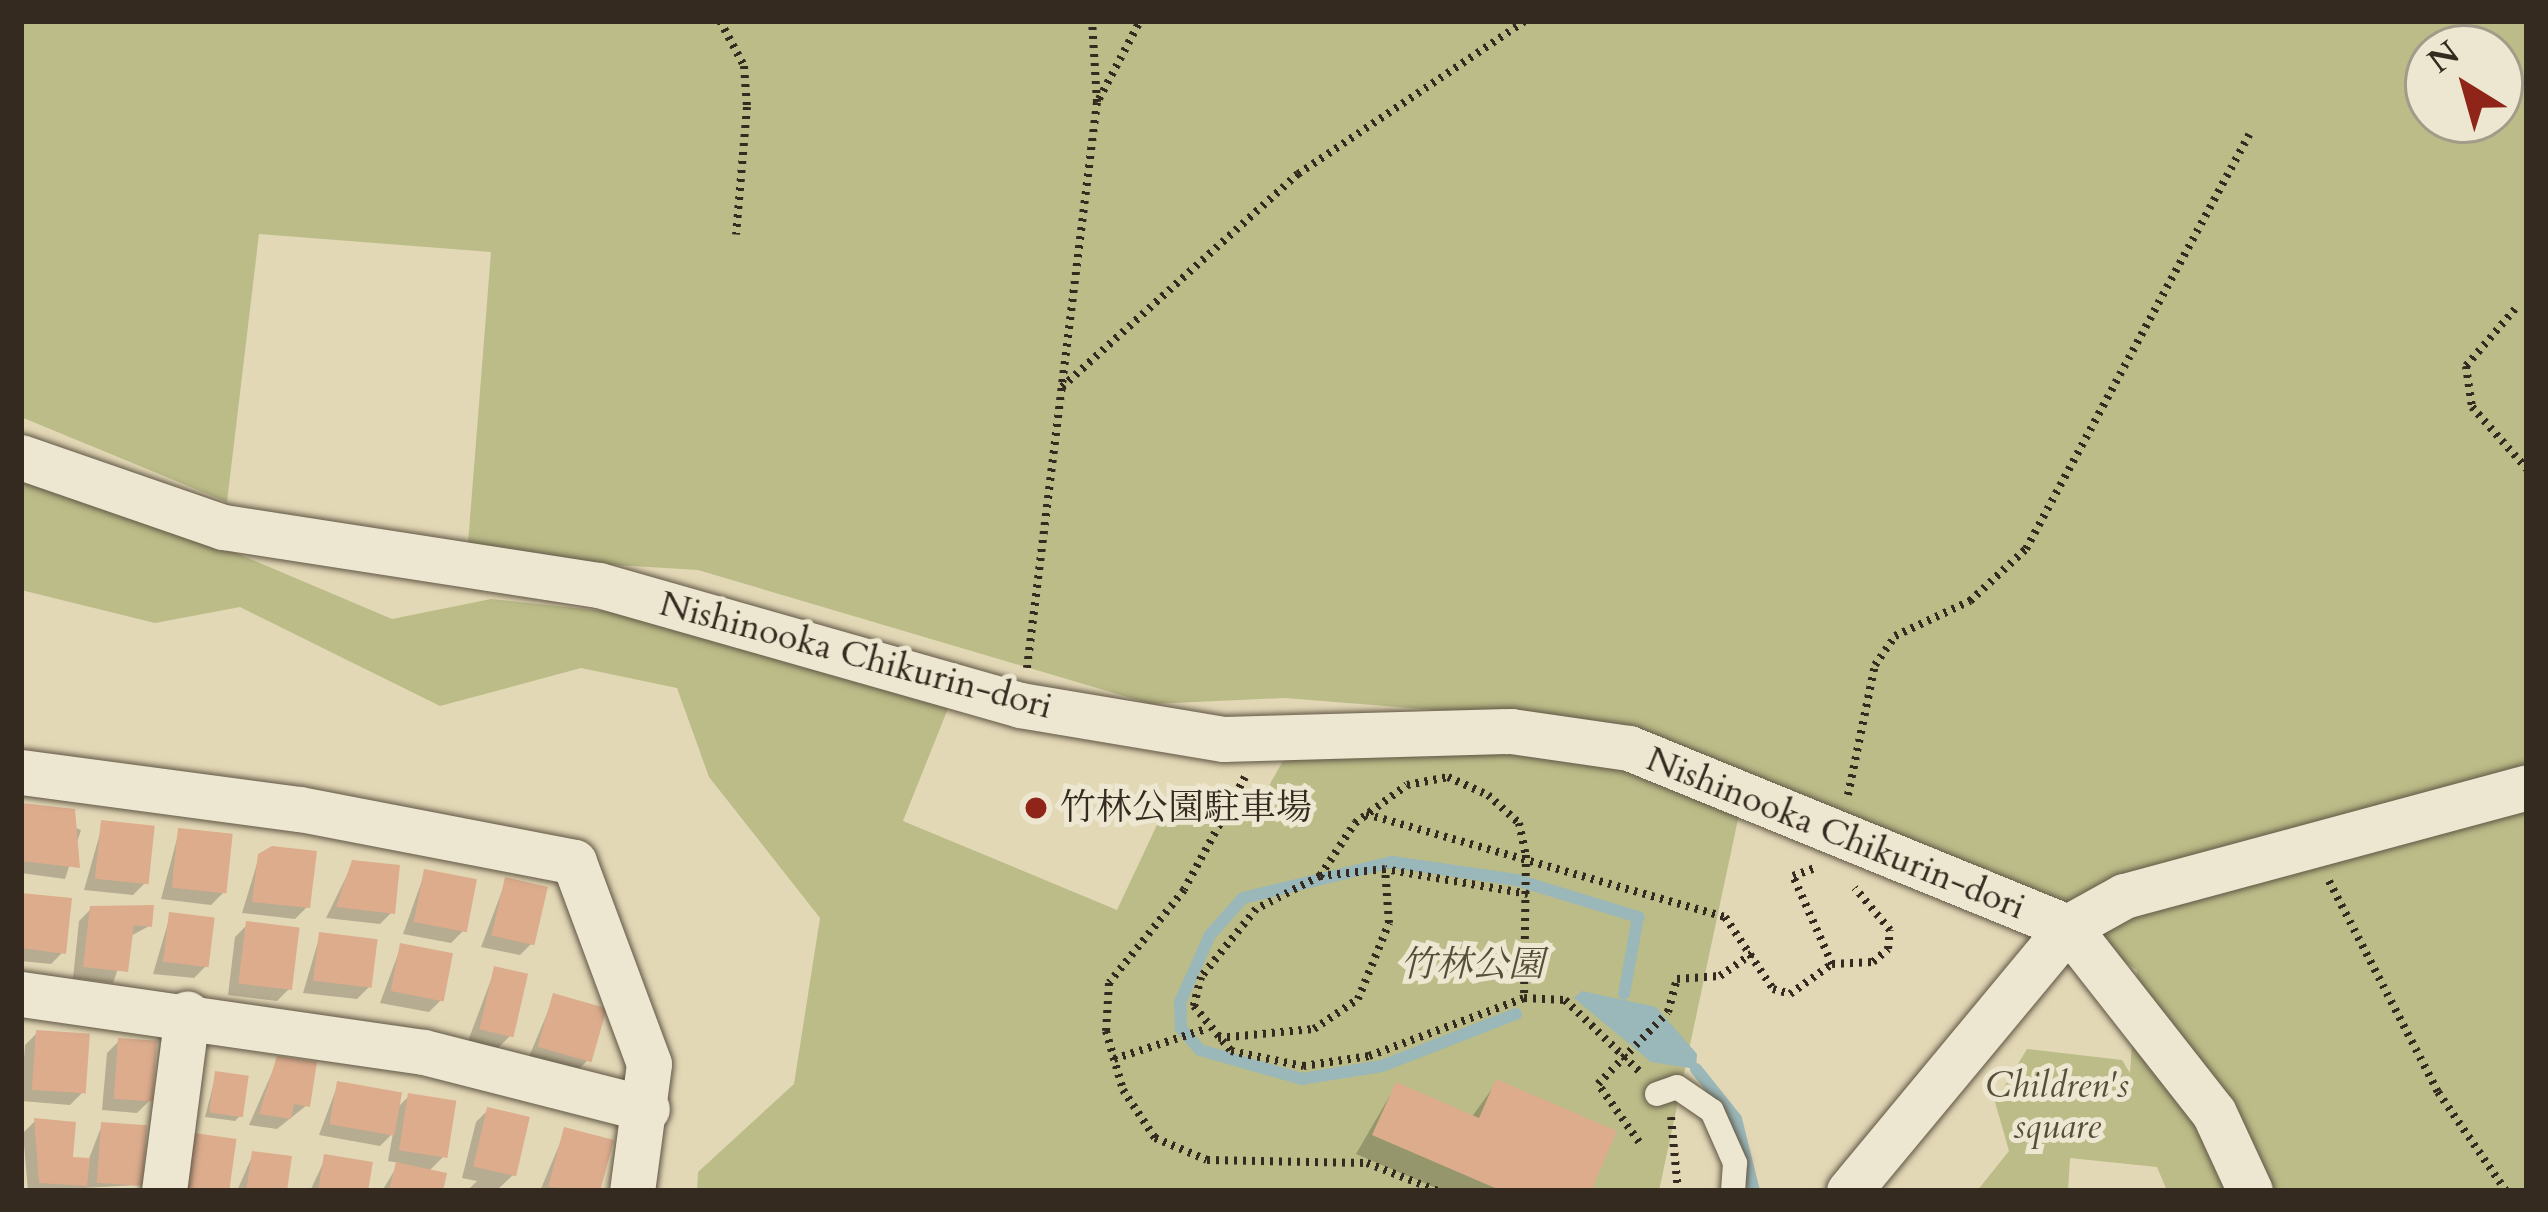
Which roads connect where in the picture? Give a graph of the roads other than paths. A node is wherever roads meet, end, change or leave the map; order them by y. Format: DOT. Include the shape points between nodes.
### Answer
graph roads {
  1 [pos="21,458"];
  2 [pos="21,772"];
  3 [pos="2527,787"];
  4 [pos="2068,927"];
  5 [pos="21,994"];
  6 [pos="187,1013"];
  7 [pos="1657,1094"];
  8 [pos="647,1109"];
  9 [pos="1858,1187"];
  10 [pos="164,1191"];
  11 [pos="632,1191"];
  12 [pos="1733,1191"];
  13 [pos="2250,1191"];
  1 -- 4 [label="street, Nishinooka Chikurin-dori" via="223,527 599,585 1020,705 1264,738 1511,731 1629,748 1834,853"];
  2 -- 8 [label="street" via="300,809 574,862 649,1064"];
  3 -- 4 [label="street" via="2318,851 2124,896"];
  4 -- 9 [label="street"];
  4 -- 13 [label="street, Nishinooka Chikurin-dori" via="2214,1113"];
  5 -- 6 [label="street"];
  6 -- 8 [label="street" via="424,1052"];
  6 -- 10 [label="street"];
  7 -- 12 [label="lane" via="1677,1087 1712,1112 1735,1163"];
  8 -- 11 [label="street"];
}
